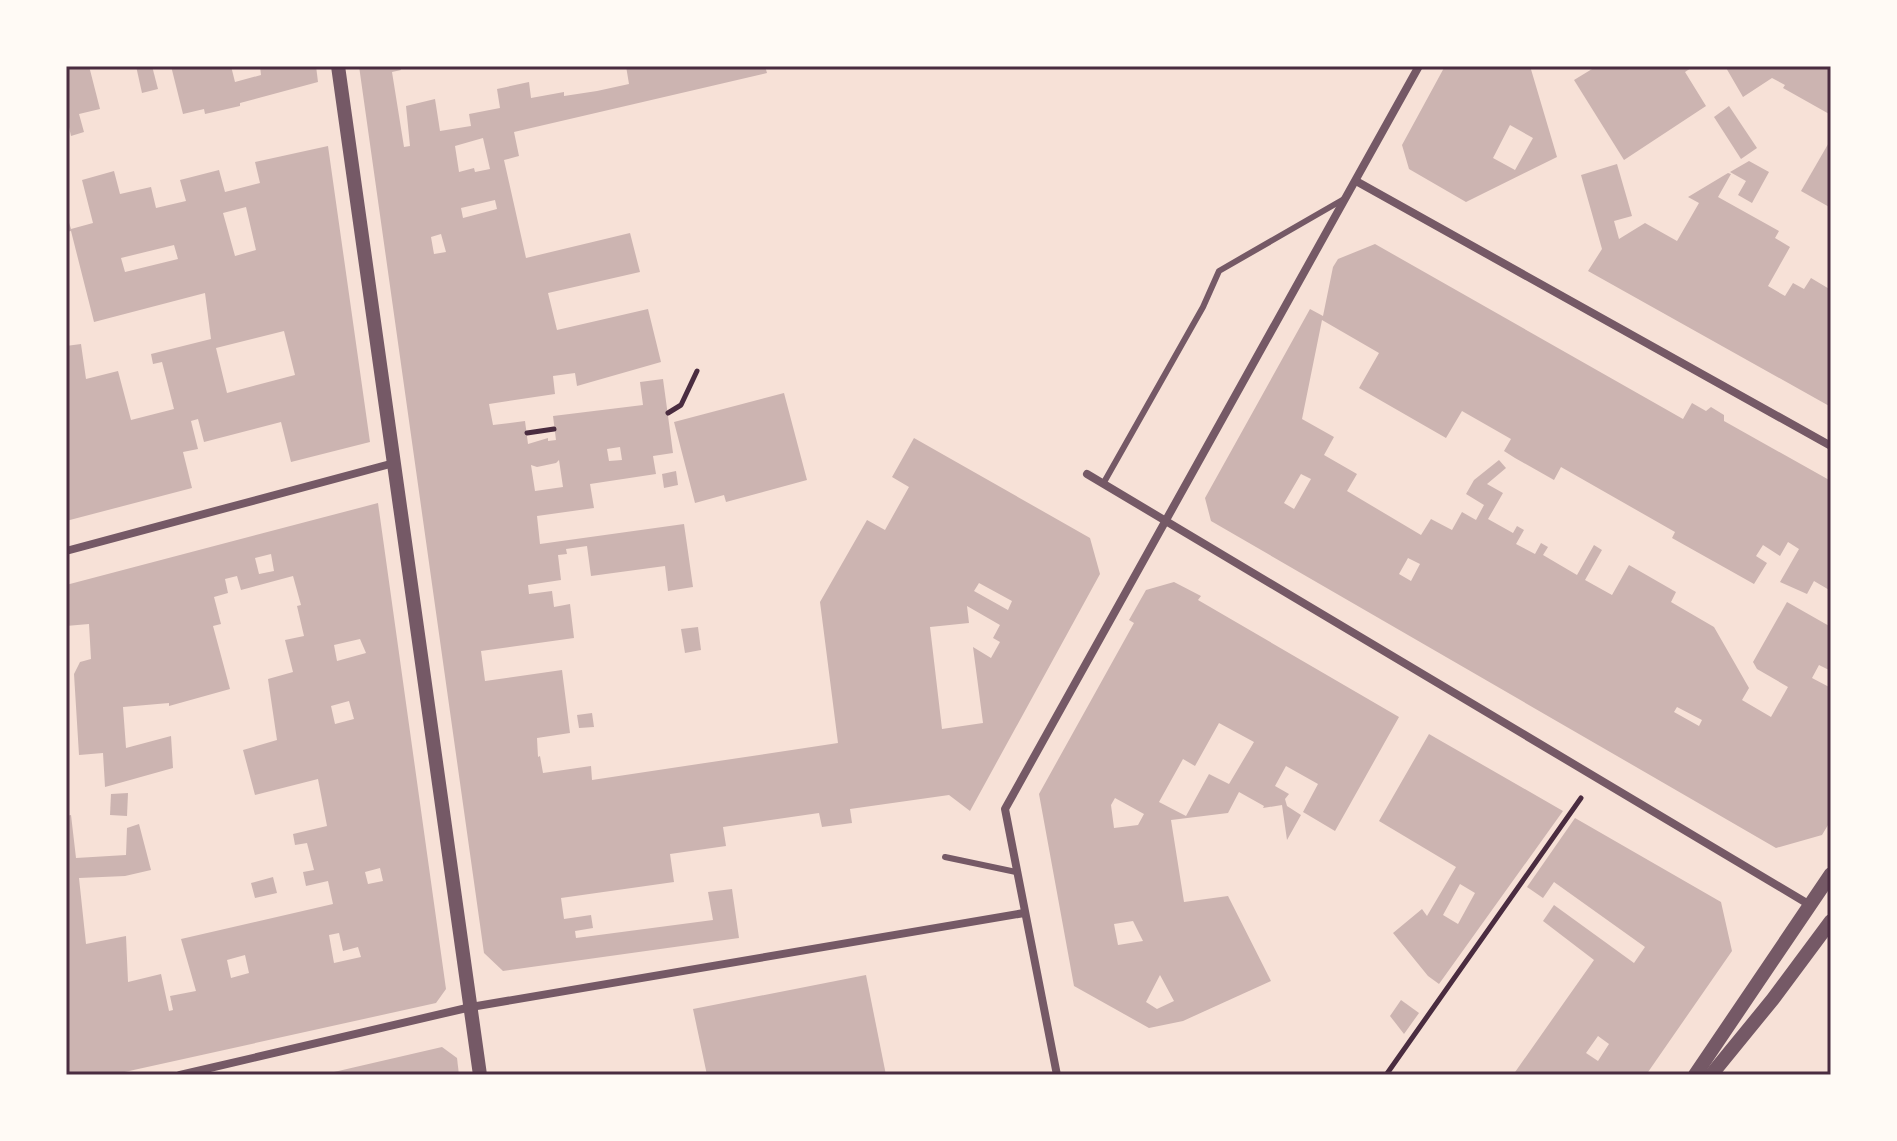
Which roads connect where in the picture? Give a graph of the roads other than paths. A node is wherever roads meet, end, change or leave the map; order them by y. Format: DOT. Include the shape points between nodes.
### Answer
graph roads {
  1 [pos="338,66"];
  2 [pos="1419,66"];
  3 [pos="1356,181"];
  4 [pos="1344,199"];
  5 [pos="1831,446"];
  6 [pos="394,463"];
  7 [pos="1087,474"];
  8 [pos="1103,484"];
  9 [pos="1164,520"];
  10 [pos="66,551"];
  11 [pos="945,857"];
  12 [pos="1016,872"];
  13 [pos="1831,874"];
  14 [pos="1810,905"];
  15 [pos="1024,913"];
  16 [pos="1831,921"];
  17 [pos="471,1007"];
  18 [pos="180,1075"];
  19 [pos="480,1075"];
  20 [pos="1057,1075"];
  21 [pos="1695,1075"];
  22 [pos="1711,1075"];
  1 -- 6 [label="street"];
  2 -- 3 [label="street"];
  3 -- 4 [label="street"];
  3 -- 5 [label="street"];
  4 -- 8 [label="lane" via="1219,271"];
  4 -- 9 [label="street"];
  6 -- 10 [label="street"];
  6 -- 17 [label="street"];
  7 -- 8 [label="street"];
  8 -- 9 [label="street"];
  9 -- 12 [label="street" via="1005,809"];
  9 -- 14 [label="street"];
  11 -- 12 [label="lane"];
  12 -- 15 [label="street"];
  13 -- 14 [label="street"];
  14 -- 21 [label="street"];
  15 -- 17 [label="street"];
  15 -- 20 [label="street"];
  16 -- 22 [label="street"];
  17 -- 18 [label="street"];
  17 -- 19 [label="street"];
}
